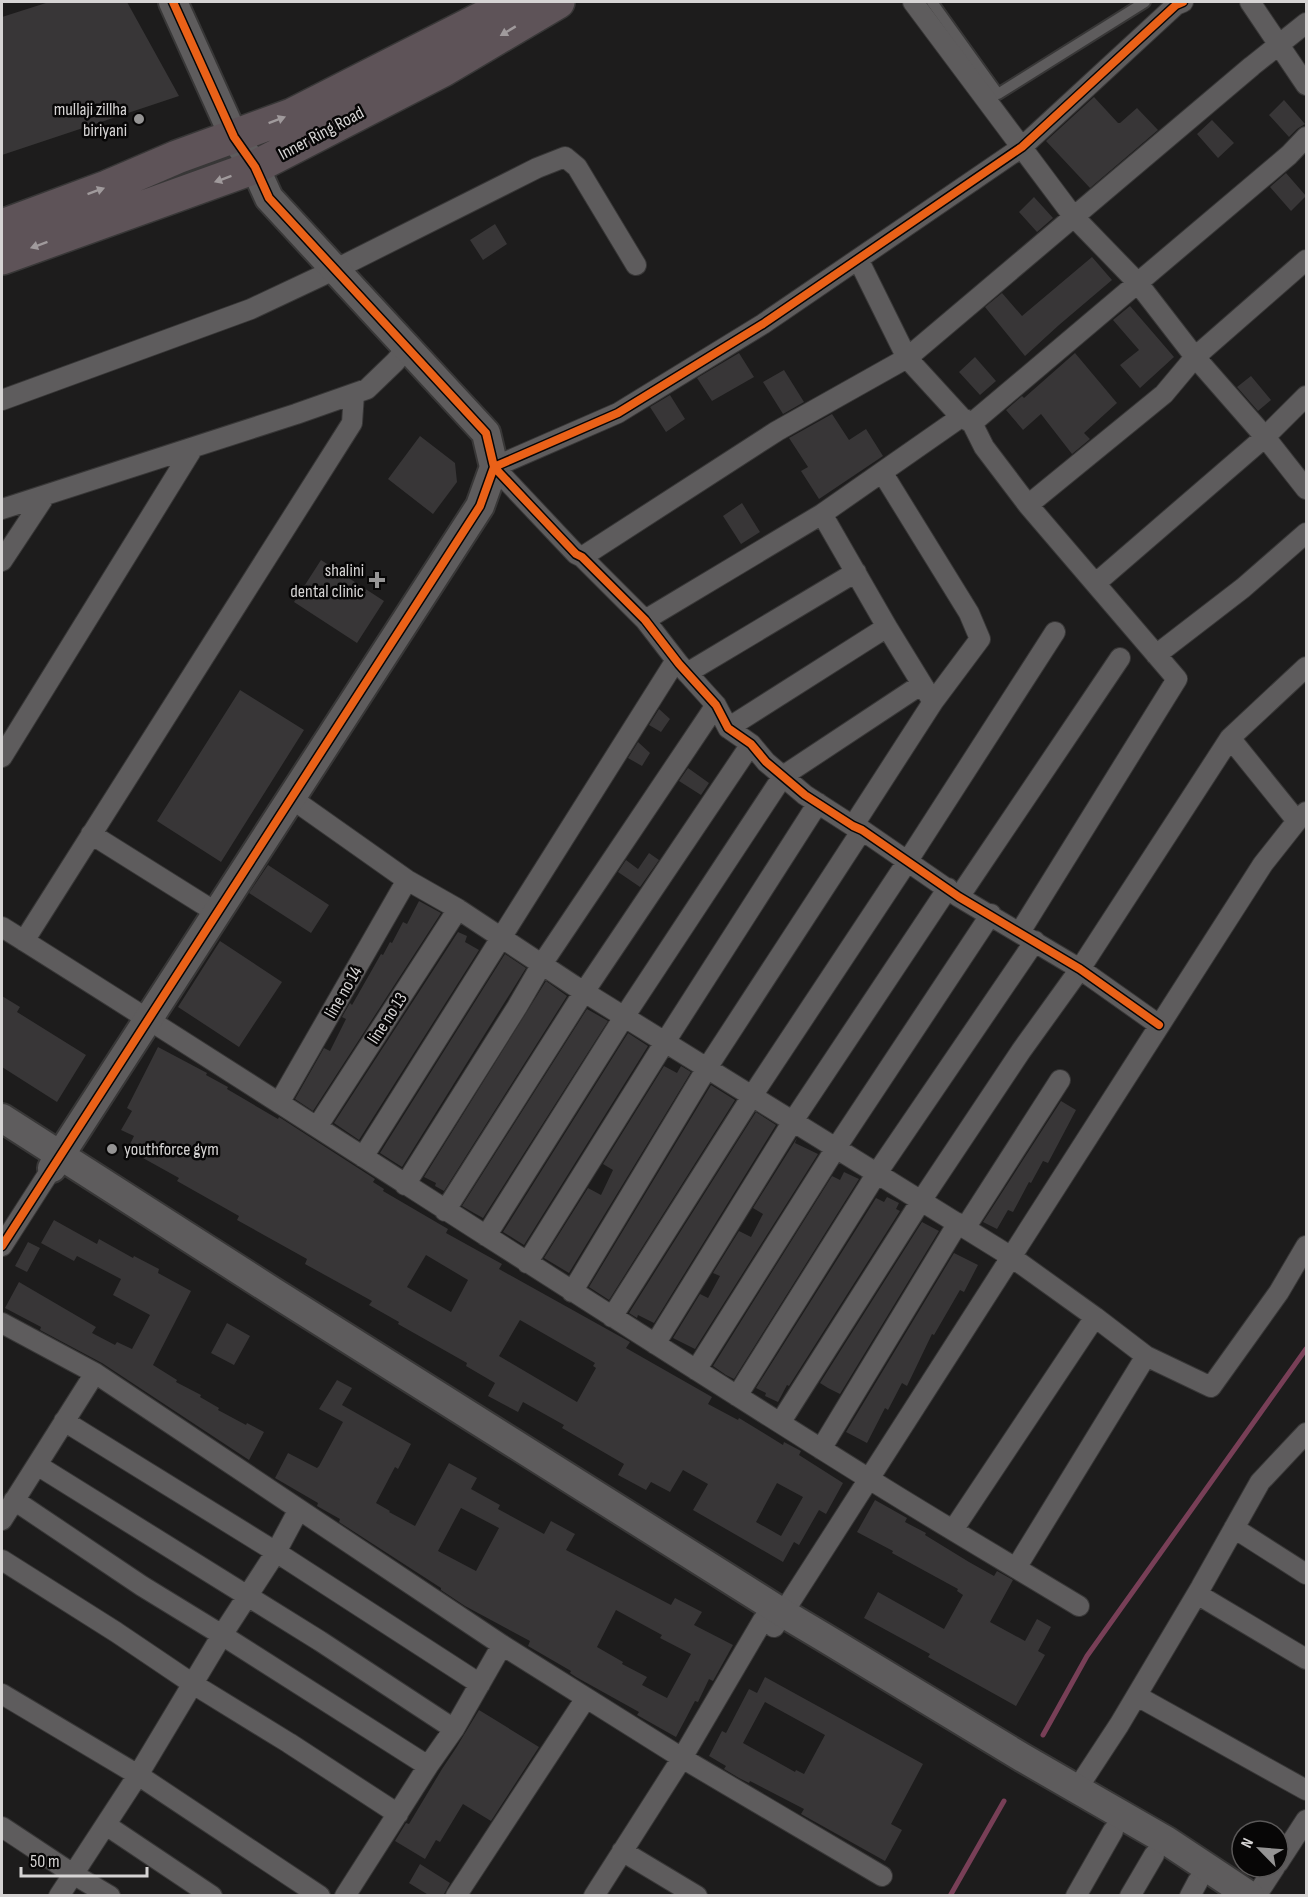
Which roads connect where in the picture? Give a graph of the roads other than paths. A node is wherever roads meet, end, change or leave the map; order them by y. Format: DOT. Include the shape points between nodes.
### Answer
graph roads {
  1 [pos="173,2"];
  2 [pos="514,2"];
  3 [pos="558,2"];
  4 [pos="913,2"];
  5 [pos="932,2"];
  6 [pos="1145,2"];
  7 [pos="1183,2"];
  8 [pos="1250,2"];
  9 [pos="1306,23"];
  10 [pos="1278,45"];
  11 [pos="1306,85"];
  12 [pos="234,137"];
  13 [pos="1306,137"];
  14 [pos="1022,147"];
  15 [pos="255,167"];
  16 [pos="1073,216"];
  17 [pos="2,226"];
  18 [pos="2,258"];
  19 [pos="858,259"];
  20 [pos="1306,260"];
  21 [pos="636,265"];
  22 [pos="336,269"];
  23 [pos="1137,282"];
  24 [pos="407,348"];
  25 [pos="1195,357"];
  26 [pos="907,358"];
  27 [pos="354,394"];
  28 [pos="1306,396"];
  29 [pos="2,400"];
  30 [pos="966,420"];
  31 [pos="1265,437"];
  32 [pos="193,448"];
  33 [pos="494,467"];
  34 [pos="882,472"];
  35 [pos="1306,489"];
  36 [pos="45,496"];
  37 [pos="1028,505"];
  38 [pos="2,509"];
  39 [pos="822,514"];
  40 [pos="1306,533"];
  41 [pos="582,557"];
  42 [pos="2,561"];
  43 [pos="856,572"];
  44 [pos="1096,583"];
  45 [pos="645,620"];
  46 [pos="887,627"];
  47 [pos="1055,632"];
  48 [pos="1156,655"];
  49 [pos="1120,658"];
  50 [pos="682,667"];
  51 [pos="1306,667"];
  52 [pos="922,684"];
  53 [pos="933,702"];
  54 [pos="716,705"];
  55 [pos="728,728"];
  56 [pos="1230,738"];
  57 [pos="751,744"];
  58 [pos="2,757"];
  59 [pos="783,776"];
  60 [pos="291,798"];
  61 [pos="818,803"];
  62 [pos="1302,817"];
  63 [pos="857,828"];
  64 [pos="91,834"];
  65 [pos="907,861"];
  66 [pos="407,880"];
  67 [pos="954,892"];
  68 [pos="458,909"];
  69 [pos="217,913"];
  70 [pos="991,914"];
  71 [pos="2,927"];
  72 [pos="501,937"];
  73 [pos="1027,937"];
  74 [pos="24,941"];
  75 [pos="542,964"];
  76 [pos="1080,969"];
  77 [pos="584,992"];
  78 [pos="624,1017"];
  79 [pos="149,1019"];
  80 [pos="1159,1025"];
  81 [pos="665,1042"];
  82 [pos="707,1068"];
  83 [pos="1060,1080"];
  84 [pos="752,1096"];
  85 [pos="279,1103"];
  86 [pos="2,1118"];
  87 [pos="793,1121"];
  88 [pos="317,1127"];
  89 [pos="2,1136"];
  90 [pos="836,1148"];
  91 [pos="363,1157"];
  92 [pos="56,1162"];
  93 [pos="877,1173"];
  94 [pos="405,1185"];
  95 [pos="921,1201"];
  96 [pos="445,1211"];
  97 [pos="961,1226"];
  98 [pos="486,1236"];
  99 [pos="2,1246"];
  100 [pos="1306,1246"];
  101 [pos="1010,1256"];
  102 [pos="527,1263"];
  103 [pos="572,1292"];
  104 [pos="612,1317"];
  105 [pos="1095,1317"];
  106 [pos="2,1323"];
  107 [pos="655,1344"];
  108 [pos="1146,1356"];
  109 [pos="696,1370"];
  110 [pos="95,1373"];
  111 [pos="737,1396"];
  112 [pos="64,1421"];
  113 [pos="780,1423"];
  114 [pos="1306,1433"];
  115 [pos="821,1449"];
  116 [pos="37,1465"];
  117 [pos="868,1479"];
  118 [pos="14,1500"];
  119 [pos="298,1511"];
  120 [pos="2,1520"];
  121 [pos="1234,1528"];
  122 [pos="953,1530"];
  123 [pos="276,1552"];
  124 [pos="2,1560"];
  125 [pos="1016,1568"];
  126 [pos="1306,1574"];
  127 [pos="1197,1594"];
  128 [pos="249,1596"];
  129 [pos="1079,1606"];
  130 [pos="773,1620"];
  131 [pos="222,1635"];
  132 [pos="502,1646"];
  133 [pos="1306,1659"];
  134 [pos="193,1684"];
  135 [pos="480,1684"];
  136 [pos="2,1694"];
  137 [pos="1137,1696"];
  138 [pos="586,1698"];
  139 [pos="454,1728"];
  140 [pos="682,1758"];
  141 [pos="428,1766"];
  142 [pos="1018,1766"];
  143 [pos="138,1775"];
  144 [pos="1077,1789"];
  145 [pos="1306,1790"];
  146 [pos="398,1814"];
  147 [pos="1306,1820"];
  148 [pos="106,1825"];
  149 [pos="2,1827"];
  150 [pos="1113,1831"];
  151 [pos="1290,1845"];
  152 [pos="622,1851"];
  153 [pos="1154,1855"];
  154 [pos="73,1874"];
  155 [pos="882,1876"];
  156 [pos="1267,1879"];
  157 [pos="1195,1888"];
  158 [pos="59,1896"];
  159 [pos="110,1896"];
  160 [pos="212,1896"];
  161 [pos="320,1896"];
  162 [pos="345,1896"];
  163 [pos="456,1896"];
  164 [pos="594,1896"];
  165 [pos="697,1896"];
  166 [pos="1076,1896"];
  167 [pos="1130,1896"];
  168 [pos="1223,1896"];
  169 [pos="1250,1896"];
  170 [pos="1256,1896"];
  1 -- 12 [label="main road"];
  12 -- 2 [label="highway, Inner Ring Road, one-way" via="292,115"];
  3 -- 15 [label="highway, Inner Ring Road, one-way" via="443,70"];
  4 -- 14 [label="street"];
  5 -- 6 [label="lane" via="998,94"];
  7 -- 14 [label="street"];
  8 -- 10 [label="street"];
  9 -- 10 [label="street"];
  10 -- 11 [label="street"];
  10 -- 16 [label="street"];
  12 -- 15 [label="main road"];
  17 -- 12 [label="highway, Inner Ring Road, one-way"];
  13 -- 23 [label="street"];
  14 -- 16 [label="street"];
  14 -- 19 [label="street"];
  15 -- 18 [label="highway, Inner Ring Road, one-way"];
  15 -- 22 [label="main road" via="269,198"];
  16 -- 23 [label="street"];
  16 -- 26 [label="street"];
  19 -- 26 [label="street"];
  19 -- 33 [label="street" via="763,324 618,413"];
  20 -- 25 [label="street"];
  21 -- 22 [label="street" via="577,167 565,157"];
  22 -- 24 [label="main road"];
  22 -- 29 [label="street" via="251,309"];
  23 -- 25 [label="street"];
  23 -- 30 [label="street"];
  24 -- 27 [label="street" via="367,389"];
  24 -- 33 [label="main road" via="486,433"];
  25 -- 31 [label="street"];
  25 -- 37 [label="street" via="1164,394"];
  26 -- 30 [label="street"];
  26 -- 41 [label="street" via="777,431"];
  27 -- 32 [label="street"];
  27 -- 64 [label="street" via="352,423"];
  28 -- 31 [label="street"];
  30 -- 34 [label="street"];
  30 -- 37 [label="street"];
  31 -- 35 [label="street"];
  31 -- 44 [label="street"];
  32 -- 36 [label="street"];
  32 -- 58 [label="street"];
  33 -- 41 [label="street"];
  33 -- 60 [label="main road" via="480,506"];
  34 -- 39 [label="street"];
  34 -- 53 [label="street" via="969,613 980,639"];
  36 -- 38 [label="street"];
  36 -- 42 [label="street"];
  37 -- 44 [label="street"];
  39 -- 43 [label="street"];
  39 -- 45 [label="street"];
  40 -- 48 [label="street"];
  41 -- 45 [label="street"];
  43 -- 46 [label="street"];
  43 -- 50 [label="street"];
  44 -- 48 [label="street"];
  45 -- 50 [label="street"];
  46 -- 52 [label="street"];
  46 -- 55 [label="street"];
  47 -- 65 [label="street"];
  48 -- 73 [label="street" via="1177,679"];
  49 -- 67 [label="street"];
  50 -- 54 [label="street"];
  50 -- 72 [label="street"];
  51 -- 56 [label="street"];
  52 -- 53 [label="street"];
  52 -- 59 [label="street"];
  53 -- 63 [label="street"];
  54 -- 55 [label="street"];
  54 -- 75 [label="street"];
  55 -- 57 [label="street"];
  56 -- 62 [label="street"];
  56 -- 76 [label="street"];
  57 -- 59 [label="street"];
  57 -- 77 [label="street"];
  59 -- 61 [label="street"];
  59 -- 78 [label="street"];
  60 -- 66 [label="street"];
  60 -- 69 [label="main road"];
  61 -- 63 [label="street"];
  61 -- 81 [label="street"];
  62 -- 80 [label="street" via="1263,864"];
  63 -- 65 [label="street"];
  63 -- 82 [label="street"];
  64 -- 69 [label="street"];
  64 -- 74 [label="street"];
  65 -- 67 [label="street"];
  65 -- 84 [label="street"];
  66 -- 68 [label="street"];
  66 -- 85 [label="street, line no 14"];
  67 -- 70 [label="street"];
  67 -- 87 [label="street"];
  68 -- 72 [label="street"];
  68 -- 88 [label="street, line no 13"];
  69 -- 79 [label="main road"];
  70 -- 73 [label="street"];
  70 -- 90 [label="street"];
  71 -- 74 [label="street"];
  72 -- 75 [label="street"];
  72 -- 91 [label="street"];
  73 -- 76 [label="street"];
  73 -- 93 [label="street"];
  74 -- 79 [label="street"];
  75 -- 77 [label="street"];
  75 -- 94 [label="street"];
  76 -- 80 [label="street"];
  76 -- 95 [label="street"];
  77 -- 78 [label="street"];
  77 -- 96 [label="street"];
  78 -- 81 [label="street"];
  78 -- 98 [label="street"];
  79 -- 85 [label="street"];
  79 -- 92 [label="main road"];
  80 -- 101 [label="street"];
  81 -- 82 [label="street"];
  81 -- 102 [label="street"];
  82 -- 84 [label="street"];
  82 -- 103 [label="street"];
  83 -- 97 [label="street"];
  84 -- 87 [label="street"];
  84 -- 104 [label="street"];
  85 -- 88 [label="street"];
  86 -- 92 [label="main road"];
  87 -- 90 [label="street"];
  87 -- 107 [label="street"];
  88 -- 91 [label="street"];
  89 -- 92 [label="main road"];
  90 -- 93 [label="street"];
  90 -- 109 [label="street"];
  91 -- 94 [label="street"];
  92 -- 99 [label="street"];
  92 -- 130 [label="main road"];
  93 -- 95 [label="street"];
  93 -- 111 [label="street"];
  94 -- 96 [label="street"];
  95 -- 97 [label="street"];
  95 -- 113 [label="street"];
  96 -- 98 [label="street"];
  97 -- 101 [label="street"];
  97 -- 115 [label="street"];
  98 -- 102 [label="street"];
  100 -- 108 [label="street" via="1280,1292 1211,1387"];
  101 -- 105 [label="street"];
  101 -- 117 [label="street"];
  102 -- 103 [label="street"];
  103 -- 104 [label="street"];
  104 -- 107 [label="street"];
  105 -- 108 [label="street"];
  105 -- 122 [label="street"];
  106 -- 110 [label="street"];
  107 -- 109 [label="street"];
  108 -- 125 [label="street"];
  109 -- 111 [label="street"];
  110 -- 112 [label="street"];
  110 -- 119 [label="street"];
  111 -- 113 [label="street"];
  112 -- 116 [label="street"];
  112 -- 123 [label="street"];
  113 -- 115 [label="street"];
  114 -- 121 [label="street" via="1260,1482"];
  115 -- 117 [label="street"];
  116 -- 118 [label="street"];
  116 -- 128 [label="street"];
  117 -- 122 [label="street"];
  117 -- 130 [label="street"];
  118 -- 120 [label="street"];
  118 -- 131 [label="street"];
  119 -- 123 [label="street"];
  119 -- 132 [label="street"];
  121 -- 126 [label="street"];
  121 -- 127 [label="street"];
  122 -- 125 [label="street"];
  123 -- 128 [label="street"];
  123 -- 135 [label="street"];
  124 -- 134 [label="street"];
  125 -- 129 [label="street"];
  127 -- 133 [label="street"];
  127 -- 137 [label="street"];
  128 -- 131 [label="street"];
  128 -- 139 [label="street"];
  130 -- 140 [label="street"];
  130 -- 142 [label="main road"];
  131 -- 134 [label="street"];
  131 -- 141 [label="street"];
  132 -- 135 [label="street"];
  132 -- 138 [label="street"];
  134 -- 143 [label="street"];
  134 -- 146 [label="street"];
  135 -- 139 [label="street"];
  136 -- 143 [label="street"];
  137 -- 144 [label="street"];
  137 -- 145 [label="street"];
  138 -- 140 [label="street"];
  138 -- 163 [label="street"];
  139 -- 141 [label="street"];
  140 -- 152 [label="street"];
  140 -- 155 [label="street"];
  141 -- 146 [label="street"];
  142 -- 144 [label="main road"];
  142 -- 150 [label="main road"];
  143 -- 148 [label="street"];
  143 -- 161 [label="street"];
  144 -- 169 [label="main road" via="1167,1841"];
  146 -- 162 [label="street"];
  147 -- 151 [label="street"];
  148 -- 154 [label="street"];
  148 -- 160 [label="street"];
  149 -- 154 [label="street"];
  150 -- 153 [label="main road"];
  150 -- 166 [label="street"];
  152 -- 164 [label="street"];
  152 -- 165 [label="street"];
  153 -- 157 [label="main road"];
  153 -- 167 [label="street"];
  154 -- 158 [label="street"];
  154 -- 159 [label="street"];
  156 -- 170 [label="street"];
  157 -- 168 [label="main road"];
}
